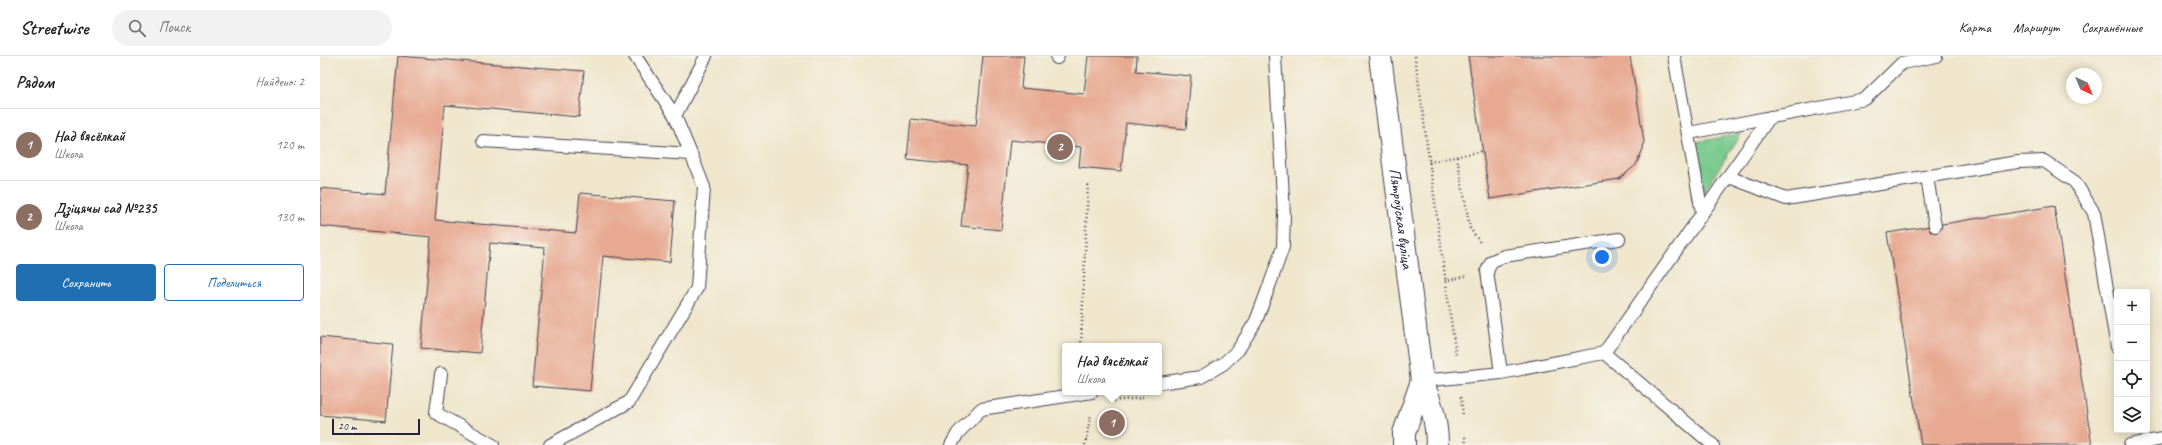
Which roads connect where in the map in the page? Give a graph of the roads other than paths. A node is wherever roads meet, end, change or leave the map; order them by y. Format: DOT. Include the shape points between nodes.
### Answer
graph roads {
  1 [pos="635,56"];
  2 [pos="706,56"];
  3 [pos="1275,56"];
  4 [pos="1380,56"];
  5 [pos="1674,56"];
  6 [pos="1936,56"];
  7 [pos="675,116"];
  8 [pos="1770,117"];
  9 [pos="1689,133"];
  10 [pos="483,141"];
  11 [pos="691,154"];
  12 [pos="1729,177"];
  13 [pos="1927,177"];
  14 [pos="1702,213"];
  15 [pos="1935,226"];
  16 [pos="1619,239"];
  17 [pos="2114,330"];
  18 [pos="1604,353"];
  19 [pos="1501,373"];
  20 [pos="441,374"];
  21 [pos="1422,381"];
  22 [pos="1162,383"];
  23 [pos="1072,395"];
  24 [pos="2162,439"];
  25 [pos="493,445"];
  26 [pos="550,445"];
  27 [pos="951,445"];
  28 [pos="1404,445"];
  29 [pos="1437,445"];
  30 [pos="1713,445"];
  31 [pos="2130,445"];
  1 -- 7 [label="lane"];
  2 -- 7 [label="lane"];
  3 -- 22 [label="lane" via="1284,215 1283,247 1256,321 1238,350 1223,364 1201,377"];
  4 -- 21 [label="street, Пятроўская вуліца"];
  5 -- 9 [label="lane"];
  6 -- 8 [label="lane" via="1902,63 1865,99"];
  7 -- 11 [label="lane"];
  8 -- 9 [label="lane"];
  8 -- 12 [label="lane"];
  9 -- 14 [label="lane"];
  10 -- 11 [label="lane"];
  11 -- 26 [label="lane" via="704,188 697,288 629,402"];
  12 -- 13 [label="lane" via="1786,200"];
  12 -- 14 [label="lane"];
  13 -- 15 [label="lane"];
  13 -- 17 [label="lane" via="2018,162 2044,161 2075,182 2094,213"];
  14 -- 18 [label="lane"];
  16 -- 19 [label="lane" via="1504,256 1492,261 1487,271"];
  18 -- 19 [label="lane"];
  18 -- 30 [label="lane"];
  19 -- 21 [label="lane"];
  20 -- 25 [label="lane" via="436,413"];
  21 -- 28 [label="street, Пятроўская вуліца" via="1404,433"];
  21 -- 29 [label="street, Пятроўская вуліца" via="1437,426"];
  23 -- 27 [label="lane" via="981,409 958,433"];
  24 -- 31 [label="lane"];
}
